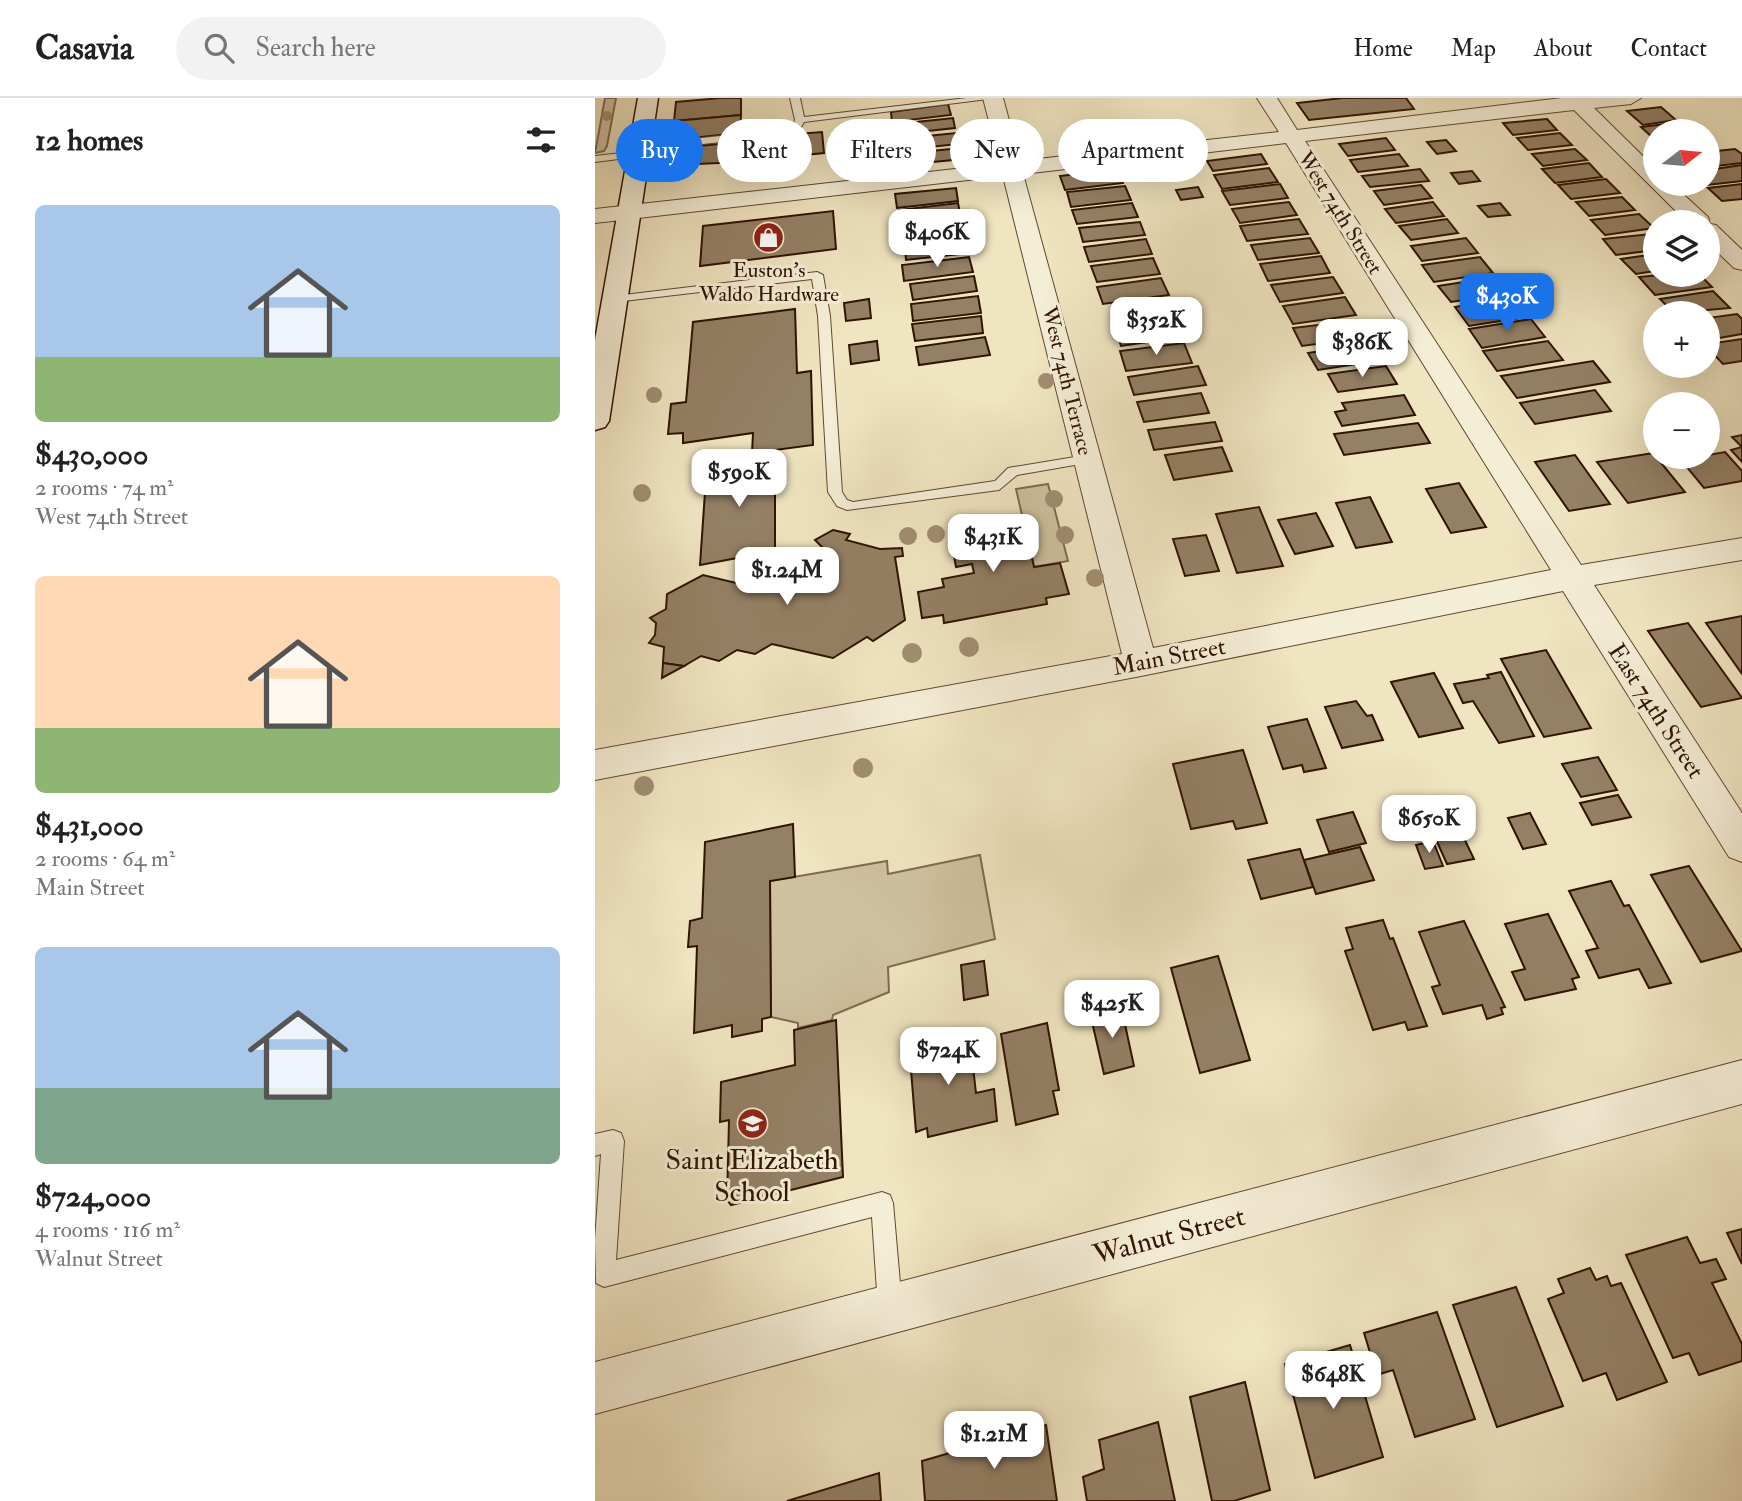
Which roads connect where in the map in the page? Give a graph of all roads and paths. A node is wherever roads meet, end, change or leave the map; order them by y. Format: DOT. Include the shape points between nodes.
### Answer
graph roads {
  1 [pos="647,98"];
  2 [pos="795,98"];
  3 [pos="992,98"];
  4 [pos="1266,98"];
  5 [pos="1631,98"];
  6 [pos="1575,101"];
  7 [pos="644,119"];
  8 [pos="800,119"];
  9 [pos="809,119"];
  10 [pos="998,119"];
  11 [pos="1291,136"];
  12 [pos="616,155"];
  13 [pos="595,159"];
  14 [pos="1044,163"];
  15 [pos="1643,167"];
  16 [pos="950,174"];
  17 [pos="634,182"];
  18 [pos="1016,182"];
  19 [pos="1673,196"];
  20 [pos="1687,210"];
  21 [pos="629,212"];
  22 [pos="595,216"];
  23 [pos="1720,242"];
  24 [pos="1742,263"];
  25 [pos="615,299"];
  26 [pos="595,420"];
  27 [pos="1087,459"];
  28 [pos="1742,549"];
  29 [pos="1570,578"];
  30 [pos="1141,663"];
  31 [pos="595,765"];
  32 [pos="1742,845"];
  33 [pos="1742,1082"];
  34 [pos="595,1145"];
  35 [pos="890,1310"];
  36 [pos="595,1388"];
  1 -- 7 [label="main road"];
  2 -- 8 [label="lane"];
  3 -- 9 [label="lane"];
  3 -- 10 [label="street, West 74th Terrace"];
  4 -- 11 [label="street, West 74th Street"];
  5 -- 6 [label="street"];
  6 -- 11 [label="street"];
  6 -- 15 [label="street"];
  11 -- 14 [label="street"];
  11 -- 29 [label="street, West 74th Street"];
  12 -- 13 [label="lane"];
  16 -- 21 [label="street"];
  17 -- 21 [label="main road"];
  18 -- 27 [label="street, West 74th Terrace"];
  19 -- 20 [label="street"];
  21 -- 22 [label="street"];
  21 -- 25 [label="main road"];
  23 -- 24 [label="street"];
  25 -- 26 [label="main road"];
  25 -- 27 [label="lane" via="817,275 824,316 835,492 842,503 852,507 999,485 1013,471"];
  27 -- 30 [label="street, West 74th Terrace"];
  28 -- 29 [label="street, Main Street"];
  29 -- 30 [label="street, Main Street"];
  29 -- 32 [label="street, East 74th Street"];
  30 -- 31 [label="street, Main Street"];
  33 -- 35 [label="street, Walnut Street"];
  34 -- 35 [label="lane" via="613,1141 604,1275 881,1203"];
  35 -- 36 [label="street, Walnut Street"];
}
